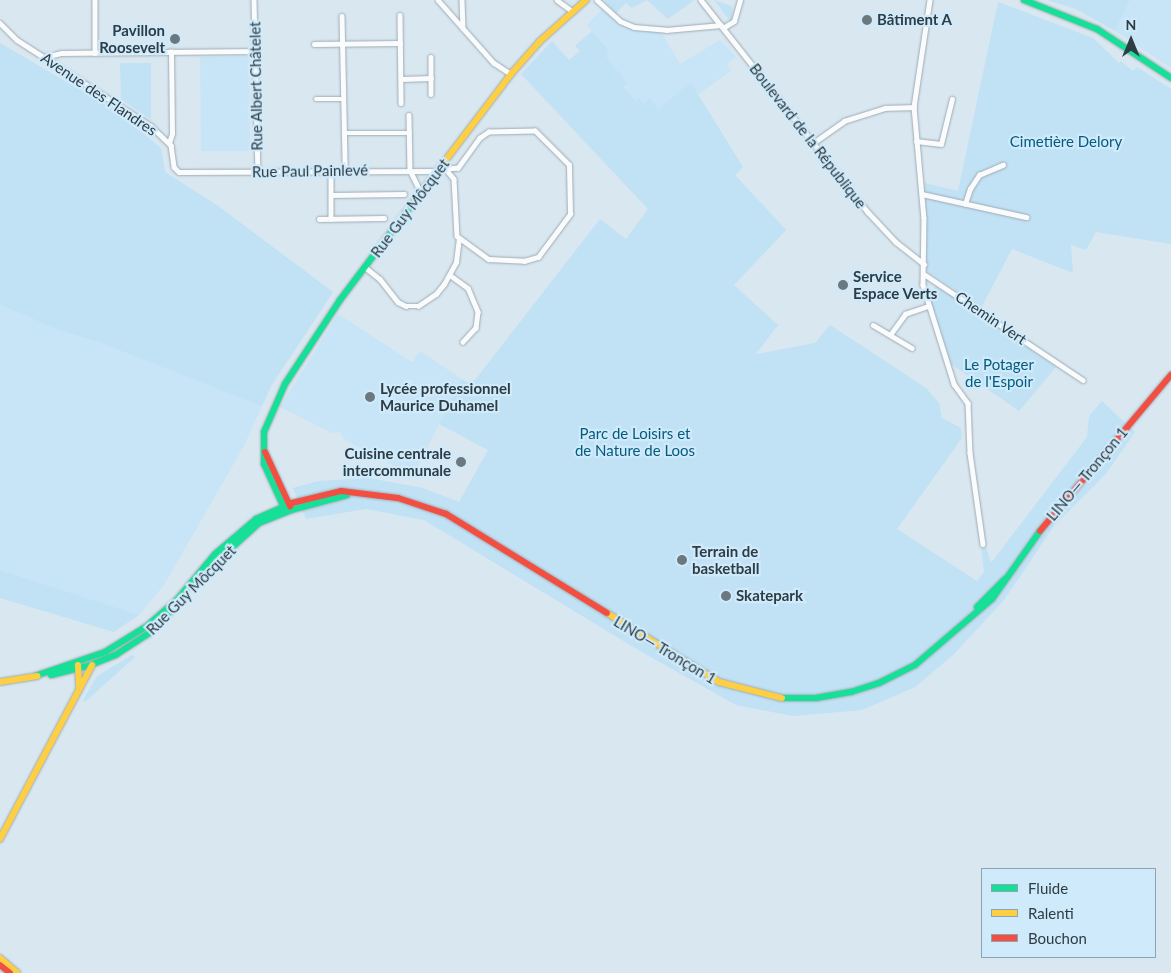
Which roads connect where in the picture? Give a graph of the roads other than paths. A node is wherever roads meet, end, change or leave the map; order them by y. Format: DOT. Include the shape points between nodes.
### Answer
graph roads {
  1 [pos="95,0"];
  2 [pos="254,0"];
  3 [pos="438,0"];
  4 [pos="462,0"];
  5 [pos="558,0"];
  6 [pos="586,0"];
  7 [pos="598,0"];
  8 [pos="701,0"];
  9 [pos="740,0"];
  10 [pos="930,0"];
  11 [pos="1024,0"];
  12 [pos="572,11"];
  13 [pos="400,15"];
  14 [pos="342,16"];
  15 [pos="0,23"];
  16 [pos="722,27"];
  17 [pos="463,28"];
  18 [pos="400,43"];
  19 [pos="314,44"];
  20 [pos="343,44"];
  21 [pos="171,52"];
  22 [pos="256,52"];
  23 [pos="95,53"];
  24 [pos="44,56"];
  25 [pos="431,57"];
  26 [pos="511,74"];
  27 [pos="431,78"];
  28 [pos="1171,78"];
  29 [pos="401,79"];
  30 [pos="431,94"];
  31 [pos="316,99"];
  32 [pos="344,99"];
  33 [pos="952,99"];
  34 [pos="401,102"];
  35 [pos="914,107"];
  36 [pos="410,114"];
  37 [pos="410,133"];
  38 [pos="344,134"];
  39 [pos="916,141"];
  40 [pos="169,143"];
  41 [pos="814,143"];
  42 [pos="345,165"];
  43 [pos="1003,165"];
  44 [pos="440,168"];
  45 [pos="448,169"];
  46 [pos="410,170"];
  47 [pos="330,171"];
  48 [pos="182,172"];
  49 [pos="258,172"];
  50 [pos="420,193"];
  51 [pos="404,194"];
  52 [pos="922,194"];
  53 [pos="331,195"];
  54 [pos="965,204"];
  55 [pos="1026,217"];
  56 [pos="331,218"];
  57 [pos="384,218"];
  58 [pos="319,219"];
  59 [pos="459,240"];
  60 [pos="924,264"];
  61 [pos="365,267"];
  62 [pos="924,274"];
  63 [pos="450,275"];
  64 [pos="928,306"];
  65 [pos="873,325"];
  66 [pos="890,335"];
  67 [pos="463,342"];
  68 [pos="912,348"];
  69 [pos="1171,375"];
  70 [pos="1083,380"];
  71 [pos="287,508"];
  72 [pos="983,544"];
  73 [pos="79,665"];
  74 [pos="92,665"];
  75 [pos="0,682"];
  76 [pos="79,691"];
  77 [pos="0,839"];
  78 [pos="0,958"];
  79 [pos="0,965"];
  80 [pos="10,973"];
  81 [pos="17,973"];
  1 -- 23 [label="street"];
  2 -- 22 [label="street, Rue Albert Châtelet"];
  3 -- 17 [label="street"];
  4 -- 17 [label="street"];
  5 -- 12 [label="street"];
  6 -- 12 [label="main road, Rue Guy Môcquet"];
  7 -- 16 [label="street" via="623,24 634,27 666,30"];
  8 -- 16 [label="street, Boulevard de la République"];
  9 -- 16 [label="street" via="734,21"];
  10 -- 35 [label="street"];
  11 -- 28 [label="main road" via="1097,29"];
  12 -- 26 [label="main road, Rue Guy Môcquet"];
  13 -- 18 [label="street"];
  14 -- 20 [label="street"];
  15 -- 24 [label="street, Avenue des Flandres" via="17,40"];
  16 -- 41 [label="street, Boulevard de la République"];
  17 -- 26 [label="street" via="494,63"];
  18 -- 20 [label="street"];
  18 -- 29 [label="street"];
  19 -- 20 [label="street"];
  20 -- 32 [label="street"];
  21 -- 22 [label="street"];
  21 -- 23 [label="street"];
  21 -- 40 [label="street"];
  22 -- 49 [label="street, Rue Albert Châtelet"];
  23 -- 24 [label="street"];
  24 -- 40 [label="street, Avenue des Flandres" via="143,120"];
  25 -- 27 [label="street"];
  26 -- 44 [label="main road, Rue Guy Môcquet"];
  27 -- 29 [label="street"];
  27 -- 30 [label="street"];
  29 -- 34 [label="street"];
  31 -- 32 [label="street"];
  32 -- 38 [label="street"];
  33 -- 39 [label="street" via="941,144"];
  35 -- 39 [label="street"];
  35 -- 41 [label="street" via="885,108 844,120"];
  36 -- 37 [label="street"];
  37 -- 38 [label="street"];
  37 -- 46 [label="street"];
  38 -- 42 [label="street"];
  39 -- 52 [label="street"];
  40 -- 48 [label="street, Avenue des Flandres" via="174,167"];
  41 -- 60 [label="street, Boulevard de la République" via="885,231"];
  43 -- 54 [label="street" via="979,175"];
  44 -- 45 [label="street"];
  44 -- 46 [label="street, Rue Paul Painlevé"];
  44 -- 50 [label="main road, Rue Guy Môcquet"];
  45 -- 59 [label="street" via="454,179 454,230"];
  45 -- 59 [label="street" via="458,168 480,138 489,132 529,130 539,134 566,162 571,172 570,214 538,257 491,260"];
  46 -- 47 [label="street, Rue Paul Painlevé"];
  46 -- 50 [label="street"];
  47 -- 49 [label="street, Rue Paul Painlevé"];
  47 -- 53 [label="street"];
  48 -- 49 [label="street, Rue Paul Painlevé"];
  50 -- 61 [label="main road, Rue Guy Môcquet"];
  51 -- 53 [label="street"];
  52 -- 54 [label="street"];
  52 -- 60 [label="street"];
  53 -- 56 [label="street"];
  54 -- 55 [label="street"];
  56 -- 57 [label="street"];
  56 -- 58 [label="street"];
  59 -- 63 [label="street" via="458,256"];
  60 -- 62 [label="street"];
  61 -- 63 [label="street" via="380,279 398,302 410,307 436,294"];
  61 -- 71 [label="main road, Rue Guy Môcquet" via="288,378 263,436 263,460"];
  62 -- 64 [label="street"];
  62 -- 70 [label="street, Chemin Vert"];
  63 -- 67 [label="street" via="468,288 478,312 476,328"];
  64 -- 66 [label="street" via="905,314"];
  64 -- 72 [label="street" via="955,389 968,405 969,449"];
  65 -- 66 [label="street"];
  66 -- 68 [label="street"];
  69 -- 71 [label="main road, LINO— Tronçon 1" via="1049,519 1000,591 922,659 872,686 843,694 809,698 757,694 698,672 446,514 405,499 361,493"];
  71 -- 73 [label="main road, Rue Guy Môcquet" via="246,526 215,554 176,600 152,622 119,645"];
  71 -- 74 [label="main road, Rue Guy Môcquet" via="256,525 224,552 149,633"];
  73 -- 74 [label="main road, Rue Guy Môcquet"];
  73 -- 75 [label="main road, Rue Guy Môcquet"];
  73 -- 76 [label="main road"];
  74 -- 76 [label="main road"];
  76 -- 77 [label="main road"];
  78 -- 81 [label="main road"];
  79 -- 80 [label="main road"];
}
